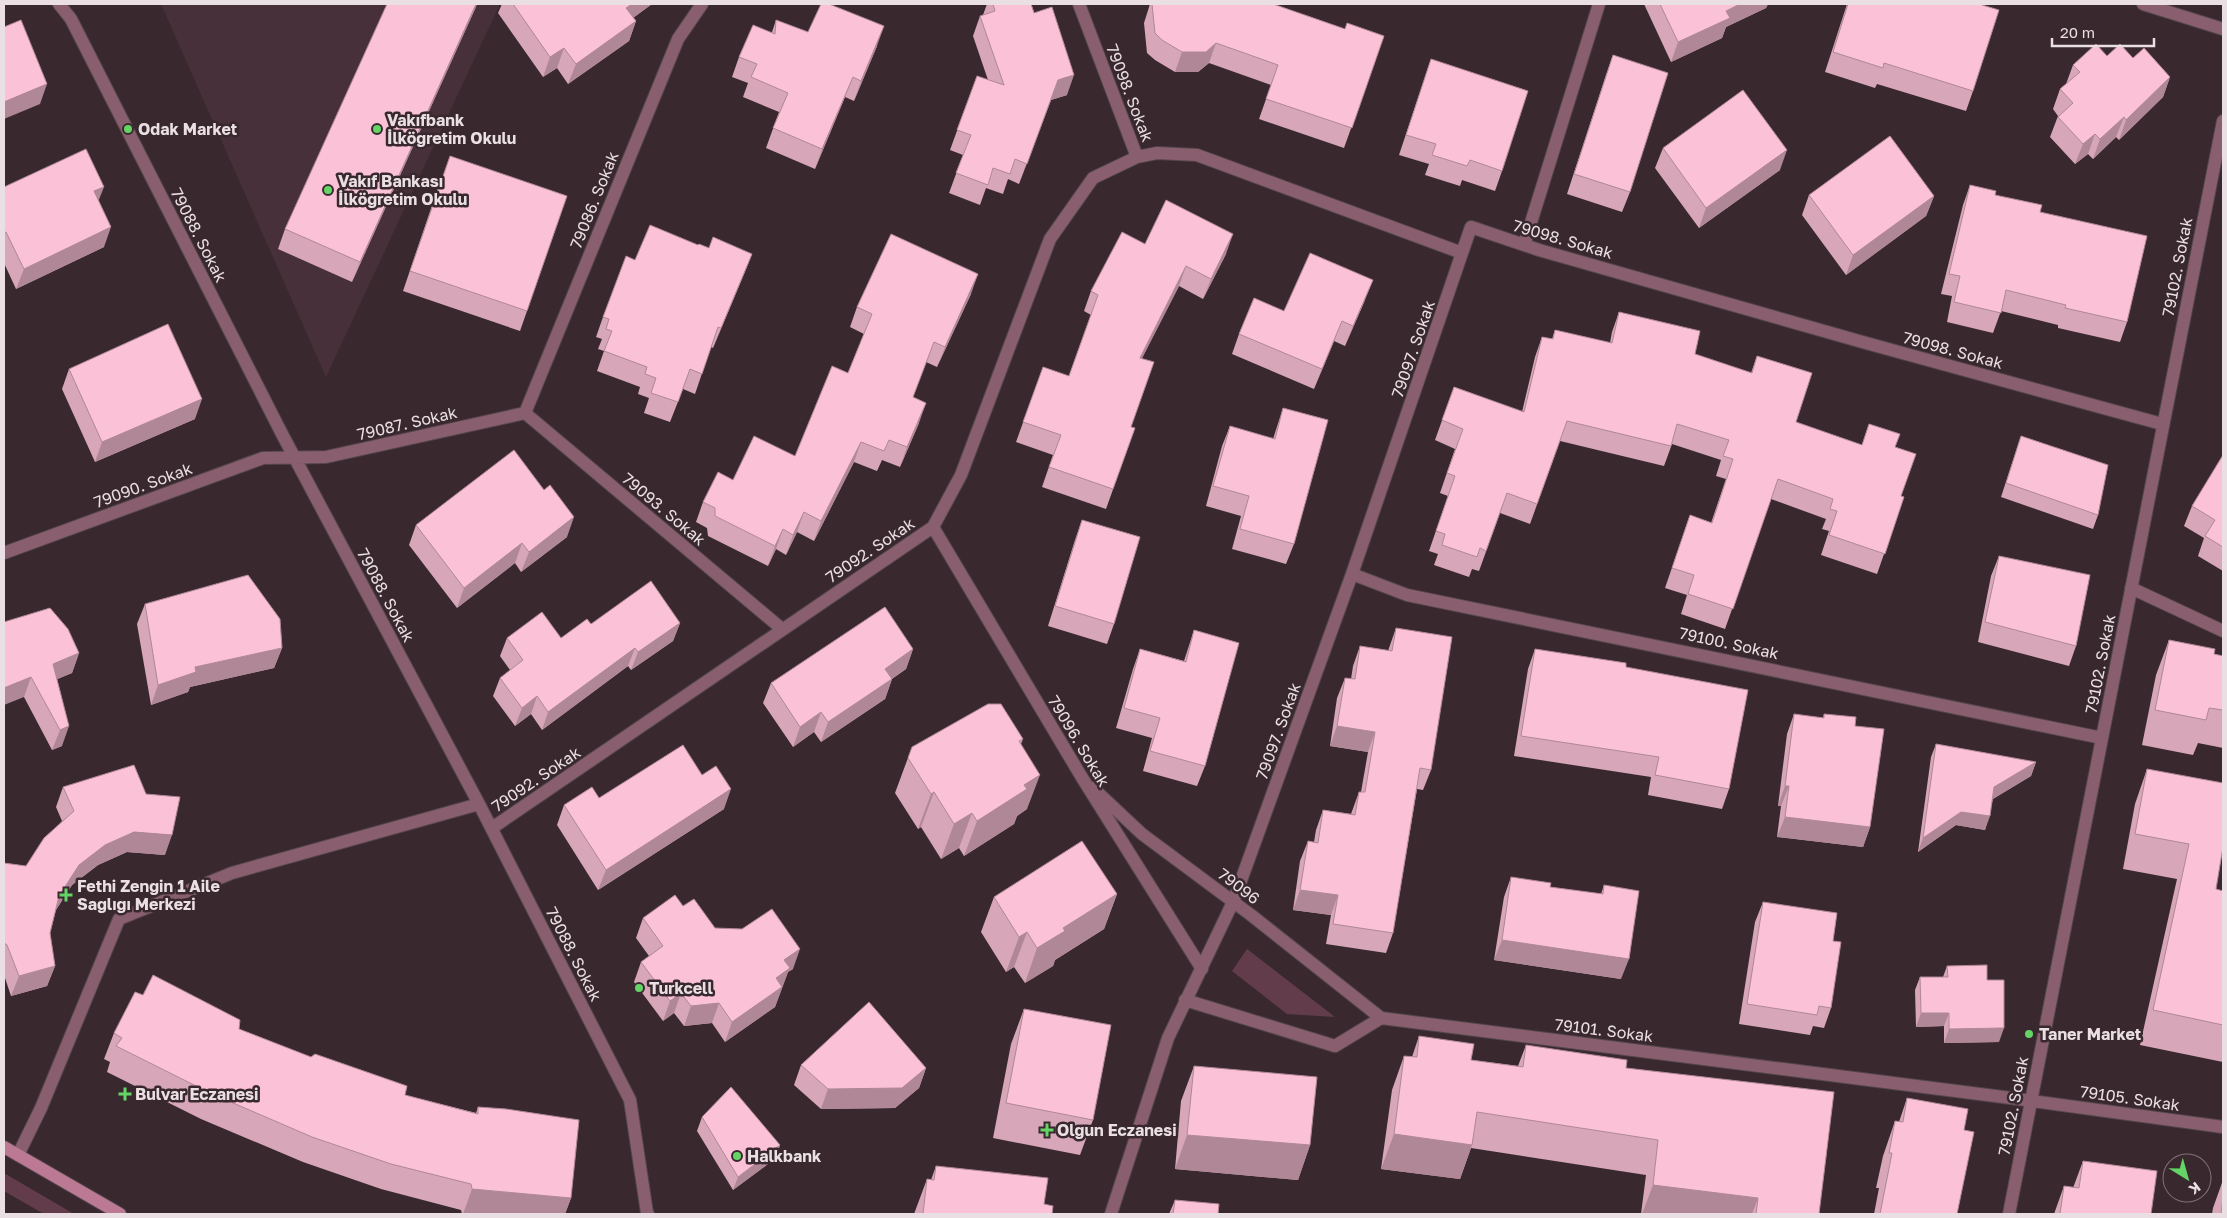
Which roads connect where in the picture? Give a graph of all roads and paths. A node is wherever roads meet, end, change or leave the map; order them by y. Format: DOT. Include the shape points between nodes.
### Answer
graph roads {
  1 [pos="60,4"];
  2 [pos="702,4"];
  3 [pos="1079,4"];
  4 [pos="1599,4"];
  5 [pos="2142,4"];
  6 [pos="2223,29"];
  7 [pos="2223,121"];
  8 [pos="2220,150"];
  9 [pos="1137,157"];
  10 [pos="1524,245"];
  11 [pos="1462,253"];
  12 [pos="525,413"];
  13 [pos="2162,424"];
  14 [pos="296,458"];
  15 [pos="933,527"];
  16 [pos="4,553"];
  17 [pos="1352,574"];
  18 [pos="2131,588"];
  19 [pos="782,629"];
  20 [pos="2223,631"];
  21 [pos="2102,738"];
  22 [pos="1081,776"];
  23 [pos="479,804"];
  24 [pos="492,828"];
  25 [pos="1234,902"];
  26 [pos="1202,969"];
  27 [pos="1186,1000"];
  28 [pos="1381,1018"];
  29 [pos="2032,1101"];
  30 [pos="2223,1127"];
  31 [pos="4,1147"];
  32 [pos="18,1155"];
  33 [pos="120,1214"];
  34 [pos="647,1214"];
  35 [pos="1111,1214"];
  36 [pos="2009,1214"];
  1 -- 14 [label="street, 79088. Sokak"];
  2 -- 12 [label="street, 79086. Sokak" via="678,39"];
  3 -- 9 [label="street, 79098. Sokak"];
  4 -- 10 [label="street"];
  5 -- 6 [label="street"];
  7 -- 8 [label="street, 79102. Sokak"];
  8 -- 13 [label="street, 79102. Sokak"];
  9 -- 11 [label="street, 79098. Sokak" via="1157,153 1197,155"];
  9 -- 15 [label="street, 79092. Sokak" via="1093,178 1050,239 961,475"];
  10 -- 11 [label="street, 79098. Sokak" via="1471,227"];
  10 -- 13 [label="street, 79098. Sokak"];
  11 -- 17 [label="street, 79097. Sokak"];
  12 -- 14 [label="street, 79087. Sokak" via="326,457"];
  12 -- 19 [label="street, 79093. Sokak"];
  13 -- 18 [label="street, 79102. Sokak"];
  14 -- 16 [label="street, 79090. Sokak" via="263,458"];
  14 -- 23 [label="street, 79088. Sokak"];
  15 -- 19 [label="street, 79092. Sokak"];
  15 -- 22 [label="street, 79096. Sokak"];
  17 -- 21 [label="street, 79100. Sokak" via="1408,595"];
  17 -- 25 [label="street, 79097. Sokak"];
  18 -- 20 [label="street"];
  18 -- 21 [label="street, 79102. Sokak"];
  19 -- 24 [label="street, 79092. Sokak"];
  21 -- 29 [label="street, 79102. Sokak"];
  22 -- 25 [label="street, 79096" via="1142,834"];
  22 -- 26 [label="street, 79096. Sokak"];
  23 -- 24 [label="street, 79088. Sokak"];
  23 -- 32 [label="street" via="232,874 119,919 41,1108"];
  24 -- 34 [label="street, 79088. Sokak" via="630,1100"];
  25 -- 26 [label="street, 79097. Sokak"];
  25 -- 28 [label="street, 79096"];
  26 -- 27 [label="street, 79097. Sokak"];
  27 -- 28 [label="street" via="1336,1046"];
  27 -- 35 [label="street, 79097. Sokak" via="1166,1042"];
  28 -- 29 [label="street, 79101. Sokak"];
  29 -- 30 [label="street, 79105. Sokak"];
  29 -- 36 [label="street, 79102. Sokak"];
  31 -- 32 [label="main road"];
  32 -- 33 [label="main road"];
}
